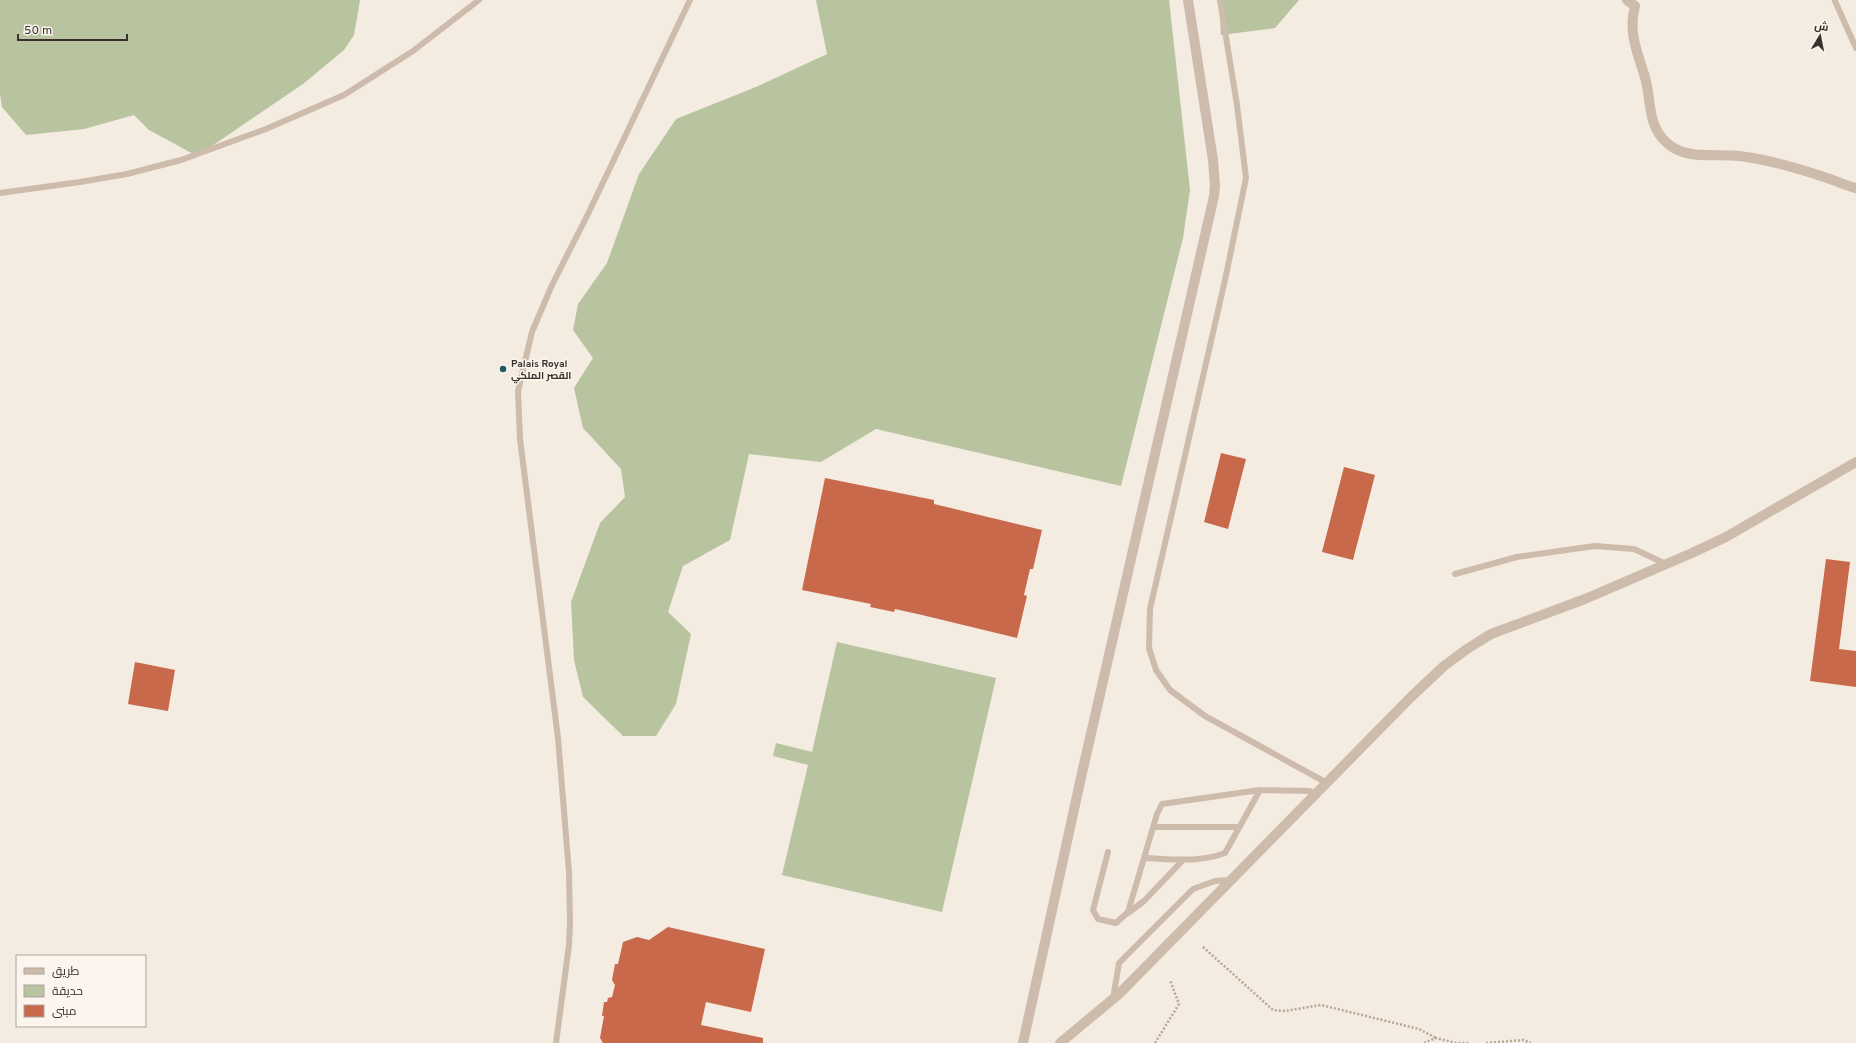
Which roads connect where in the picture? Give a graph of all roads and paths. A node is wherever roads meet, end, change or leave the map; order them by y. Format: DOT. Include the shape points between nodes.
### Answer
graph roads {
  1 [pos="479,0"];
  2 [pos="690,0"];
  3 [pos="1188,0"];
  4 [pos="1220,0"];
  5 [pos="1627,0"];
  6 [pos="1835,1"];
  7 [pos="1856,48"];
  8 [pos="1856,188"];
  9 [pos="0,193"];
  10 [pos="1856,462"];
  11 [pos="1666,564"];
  12 [pos="1455,574"];
  13 [pos="1327,783"];
  14 [pos="1260,790"];
  15 [pos="1315,793"];
  16 [pos="1154,827"];
  17 [pos="1238,827"];
  18 [pos="1108,852"];
  19 [pos="1145,858"];
  20 [pos="1183,860"];
  21 [pos="1232,880"];
  22 [pos="1124,916"];
  23 [pos="1204,946"];
  24 [pos="1170,980"];
  25 [pos="1114,999"];
  26 [pos="1436,1038"];
  27 [pos="556,1043"];
  28 [pos="1023,1043"];
  29 [pos="1060,1043"];
  30 [pos="1156,1043"];
  31 [pos="1424,1043"];
  32 [pos="1470,1043"];
  33 [pos="1486,1043"];
  34 [pos="1531,1043"];
  1 -- 9 [label="lane" via="413,51 344,95 266,129 181,160 127,174"];
  2 -- 27 [label="lane" via="552,285 532,332 518,391 520,439 558,738 569,872 569,945"];
  3 -- 28 [label="street" via="1216,186"];
  4 -- 13 [label="lane" via="1246,178 1150,609 1149,648 1156,670 1170,690 1205,716"];
  5 -- 8 [label="street" via="1635,6 1634,42 1645,75 1651,114 1658,132 1666,143 1690,154 1741,156 1829,178"];
  6 -- 7 [label="lane"];
  10 -- 11 [label="street" via="1726,537"];
  11 -- 12 [label="lane" via="1634,549 1596,546 1517,557"];
  11 -- 13 [label="street" via="1584,599 1491,634 1467,649 1444,666 1411,697"];
  13 -- 15 [label="street"];
  14 -- 15 [label="lane"];
  14 -- 16 [label="lane" via="1162,804"];
  14 -- 17 [label="lane"];
  15 -- 21 [label="street"];
  16 -- 17 [label="lane"];
  16 -- 19 [label="lane"];
  17 -- 20 [label="lane" via="1225,853 1214,857"];
  18 -- 22 [label="lane" via="1093,910 1098,919 1116,924"];
  19 -- 20 [label="lane"];
  19 -- 22 [label="lane" via="1128,912"];
  20 -- 22 [label="lane" via="1144,901"];
  21 -- 25 [label="street"];
  21 -- 25 [label="lane" via="1214,882 1193,889 1129,952 1119,963"];
  23 -- 26 [label="path" via="1273,1010 1285,1011 1321,1005 1419,1029"];
  24 -- 30 [label="path" via="1179,1004"];
  25 -- 29 [label="street"];
  26 -- 31 [label="path"];
  26 -- 32 [label="path" via="1456,1043"];
  33 -- 34 [label="path" via="1523,1040"];
}
